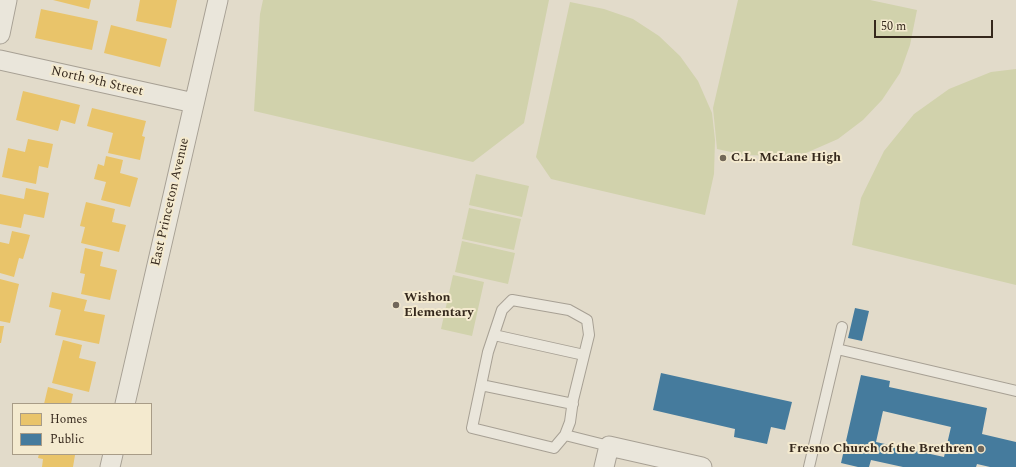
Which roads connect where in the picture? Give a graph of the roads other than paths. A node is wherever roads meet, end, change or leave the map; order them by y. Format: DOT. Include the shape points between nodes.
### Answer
graph roads {
  1 [pos="7,0"];
  2 [pos="218,0"];
  3 [pos="0,34"];
  4 [pos="0,60"];
  5 [pos="194,103"];
  6 [pos="842,327"];
  7 [pos="494,335"];
  8 [pos="837,349"];
  9 [pos="584,355"];
  10 [pos="482,385"];
  11 [pos="1016,391"];
  12 [pos="125,403"];
  13 [pos="573,404"];
  14 [pos="566,435"];
  15 [pos="609,446"];
  16 [pos="113,455"];
  17 [pos="110,467"];
  18 [pos="604,467"];
  19 [pos="702,467"];
  20 [pos="809,467"];
  1 -- 3 [label="street"];
  2 -- 5 [label="street, East Princeton Avenue"];
  4 -- 5 [label="street, North 9th Street"];
  5 -- 12 [label="street, East Princeton Avenue"];
  6 -- 8 [label="lane"];
  7 -- 9 [label="lane"];
  7 -- 9 [label="lane" via="502,310 512,300 568,310 587,320 589,335"];
  7 -- 10 [label="lane"];
  8 -- 11 [label="lane"];
  8 -- 20 [label="lane"];
  9 -- 13 [label="lane"];
  10 -- 13 [label="lane"];
  10 -- 14 [label="lane" via="472,428 554,448"];
  13 -- 14 [label="lane"];
  14 -- 15 [label="lane"];
  15 -- 18 [label="street"];
  15 -- 19 [label="street"];
  16 -- 17 [label="street"];
}
